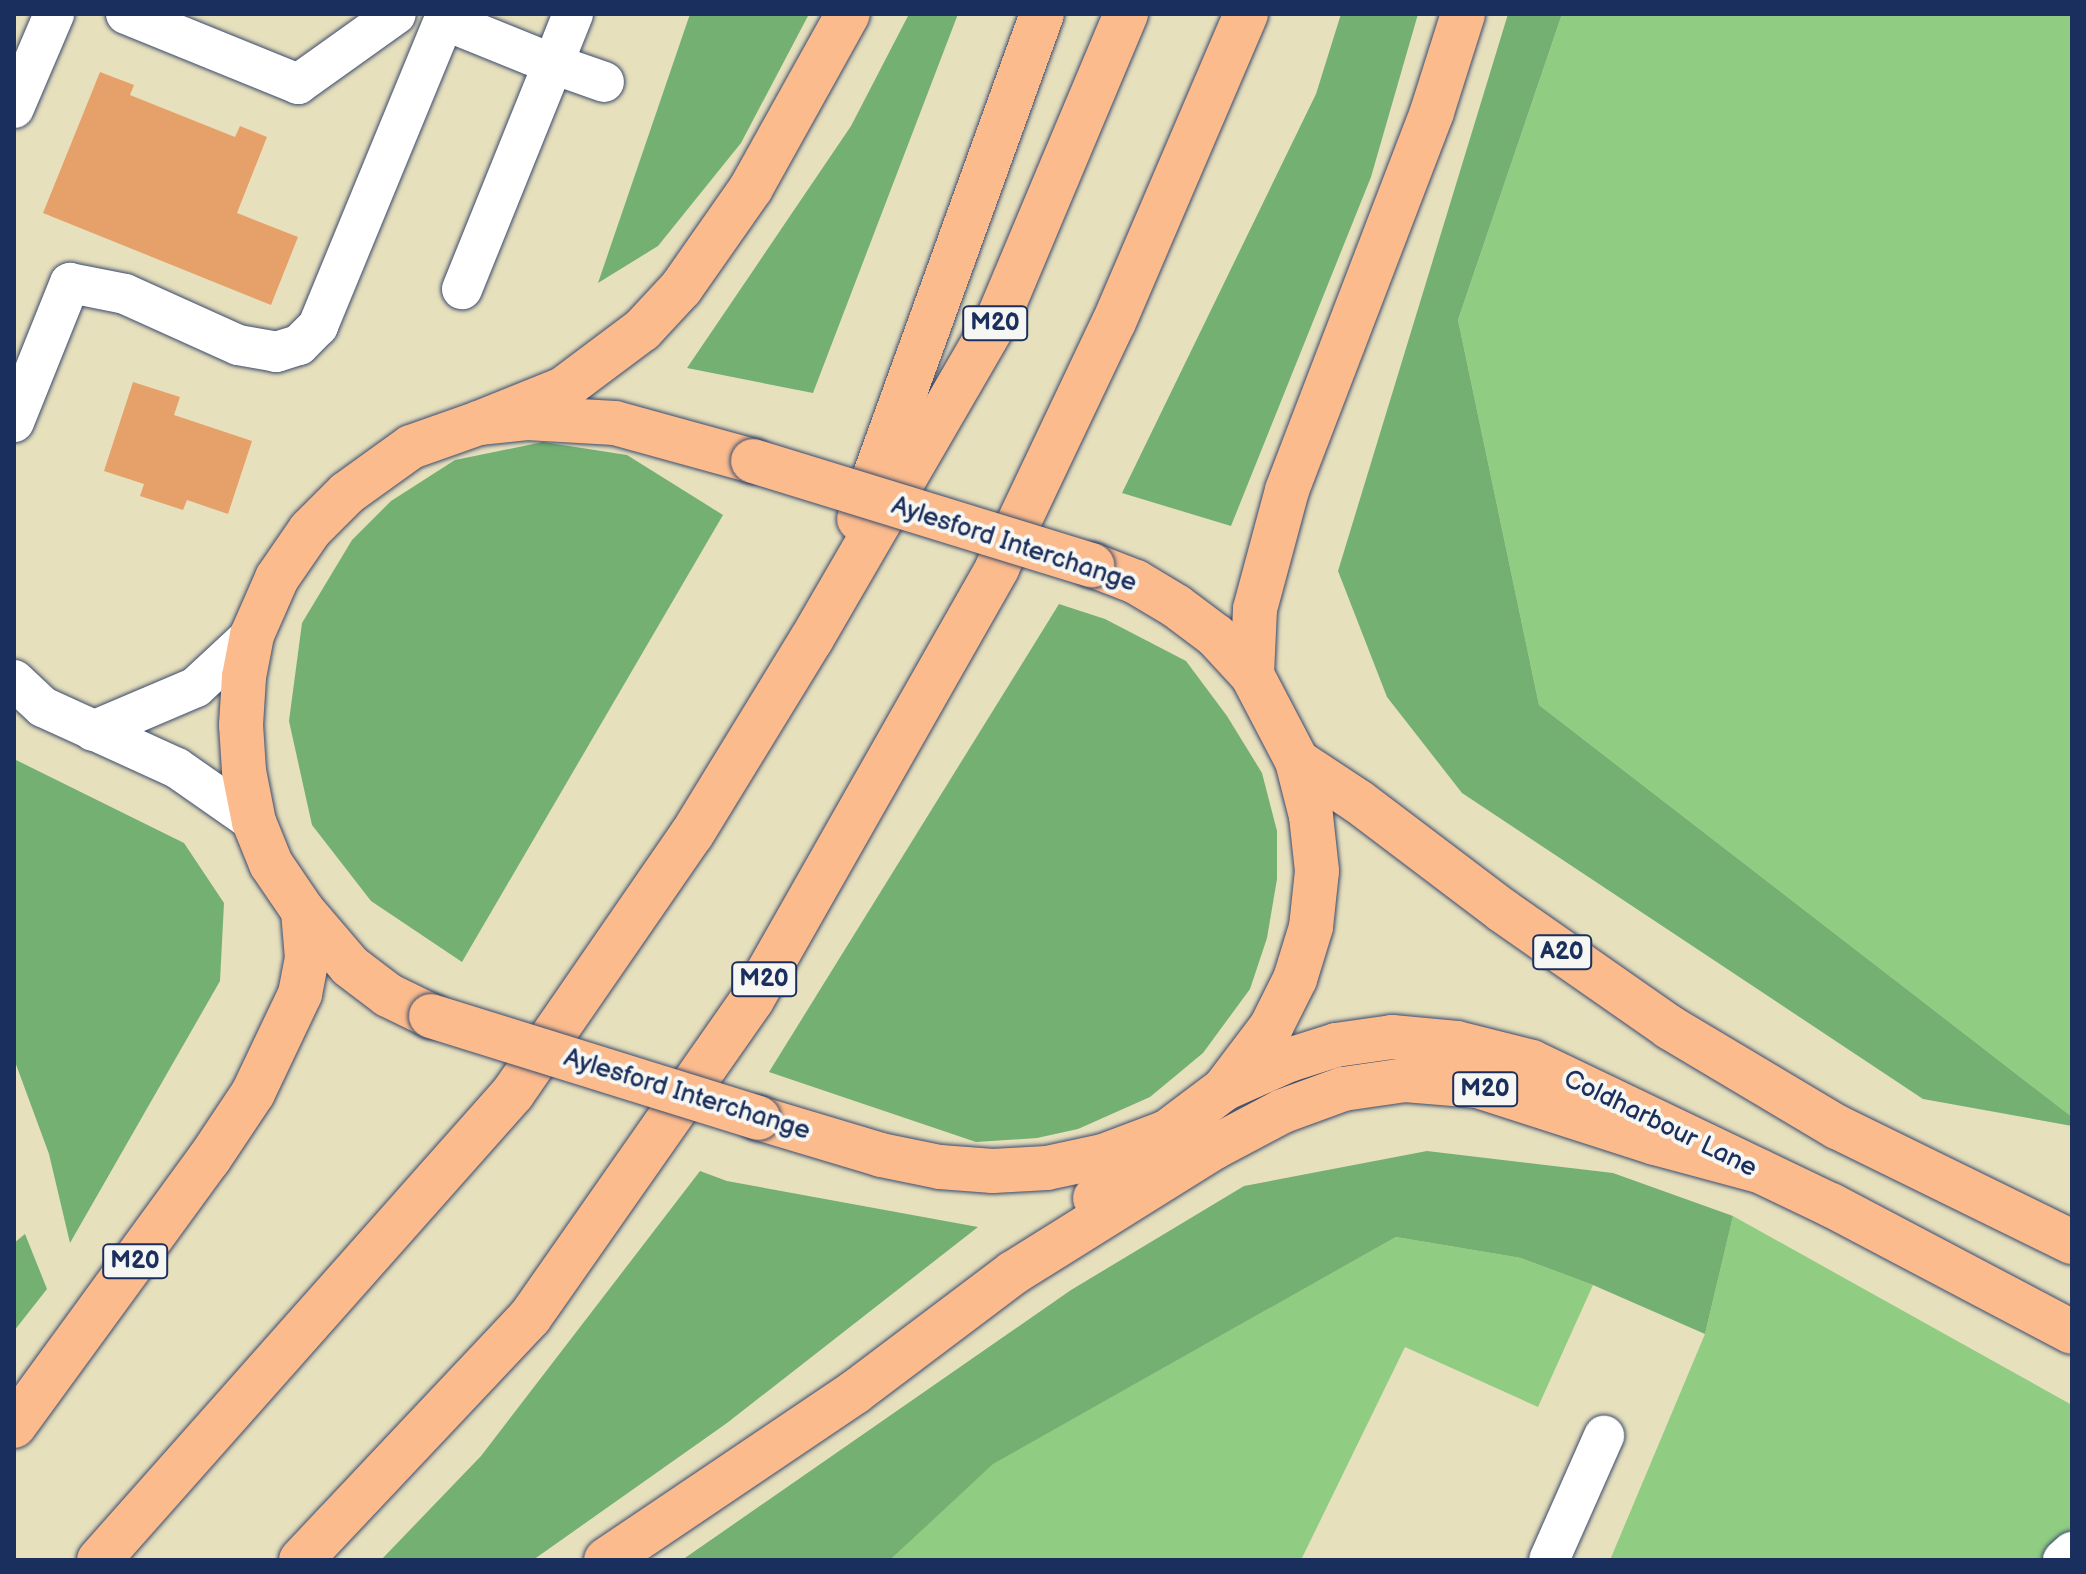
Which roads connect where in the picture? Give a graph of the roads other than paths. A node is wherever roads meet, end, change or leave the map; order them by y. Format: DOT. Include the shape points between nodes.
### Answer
graph roads {
  1 [pos="54,14"];
  2 [pos="126,14"];
  3 [pos="396,14"];
  4 [pos="573,14"];
  5 [pos="848,14"];
  6 [pos="1042,14"];
  7 [pos="1126,14"];
  8 [pos="1220,14"];
  9 [pos="1246,14"];
  10 [pos="1463,14"];
  11 [pos="442,16"];
  12 [pos="553,64"];
  13 [pos="604,82"];
  14 [pos="14,108"];
  15 [pos="462,289"];
  16 [pos="1114,322"];
  17 [pos="14,422"];
  18 [pos="479,423"];
  19 [pos="827,612"];
  20 [pos="252,635"];
  21 [pos="1252,675"];
  22 [pos="14,680"];
  23 [pos="93,731"];
  24 [pos="1297,761"];
  25 [pos="254,822"];
  26 [pos="303,911"];
  27 [pos="1224,1089"];
  28 [pos="1167,1132"];
  29 [pos="1759,1171"];
  30 [pos="2072,1242"];
  31 [pos="1013,1273"];
  32 [pos="2072,1332"];
  33 [pos="14,1426"];
  34 [pos="1604,1436"];
  35 [pos="2072,1552"];
  36 [pos="99,1560"];
  37 [pos="301,1560"];
  38 [pos="606,1560"];
  39 [pos="1549,1560"];
  40 [pos="2063,1560"];
  1 -- 14 [label="street"];
  2 -- 3 [label="street" via="298,84"];
  4 -- 12 [label="street"];
  5 -- 18 [label="main road" via="751,188 681,288 642,330 563,389"];
  6 -- 19 [label="main road, M20"];
  7 -- 19 [label="main road, M20" via="999,316"];
  8 -- 16 [label="main road, M20"];
  9 -- 16 [label="main road, M20"];
  10 -- 21 [label="main road" via="1432,112 1287,490 1255,609"];
  11 -- 12 [label="street"];
  11 -- 17 [label="street" via="318,326 299,345 276,352 238,345 125,294 70,283"];
  12 -- 13 [label="street"];
  12 -- 15 [label="street"];
  16 -- 37 [label="main road, M20" via="997,568 752,1000 530,1317"];
  18 -- 20 [label="main road, Aylesford Interchange" via="411,447 347,493 301,542 277,578"];
  18 -- 21 [label="main road, Aylesford Interchange, bridge" via="527,418 615,423 1092,565 1136,582 1176,606 1216,636"];
  19 -- 36 [label="main road, M20" via="692,834 513,1093"];
  20 -- 23 [label="street" via="196,687"];
  20 -- 25 [label="main road, Aylesford Interchange" via="241,725"];
  21 -- 24 [label="main road, Aylesford Interchange"];
  22 -- 23 [label="street" via="43,707"];
  23 -- 25 [label="street" via="177,768"];
  24 -- 27 [label="main road, Aylesford Interchange" via="1317,871 1311,927 1295,979 1271,1027"];
  24 -- 30 [label="main road, A20" via="1669,1027 1837,1127"];
  25 -- 26 [label="main road, Aylesford Interchange" via="271,864"];
  26 -- 28 [label="main road, Aylesford Interchange, bridge" via="350,966 388,995 431,1016 881,1155 940,1167 1047,1168 1103,1156"];
  26 -- 33 [label="main road, M20" via="307,958 300,994 253,1093"];
  27 -- 28 [label="main road, Aylesford Interchange"];
  27 -- 29 [label="main road, Coldharbour Lane" via="1336,1045 1392,1037 1457,1043 1532,1062"];
  28 -- 31 [label="main road, M20"];
  29 -- 31 [label="main road, M20" via="1478,1086 1405,1080 1343,1089 1283,1111 1213,1148"];
  29 -- 32 [label="main road, Coldharbour Lane"];
  31 -- 38 [label="main road, M20" via="855,1392"];
  34 -- 39 [label="street"];
  35 -- 40 [label="street"];
}
